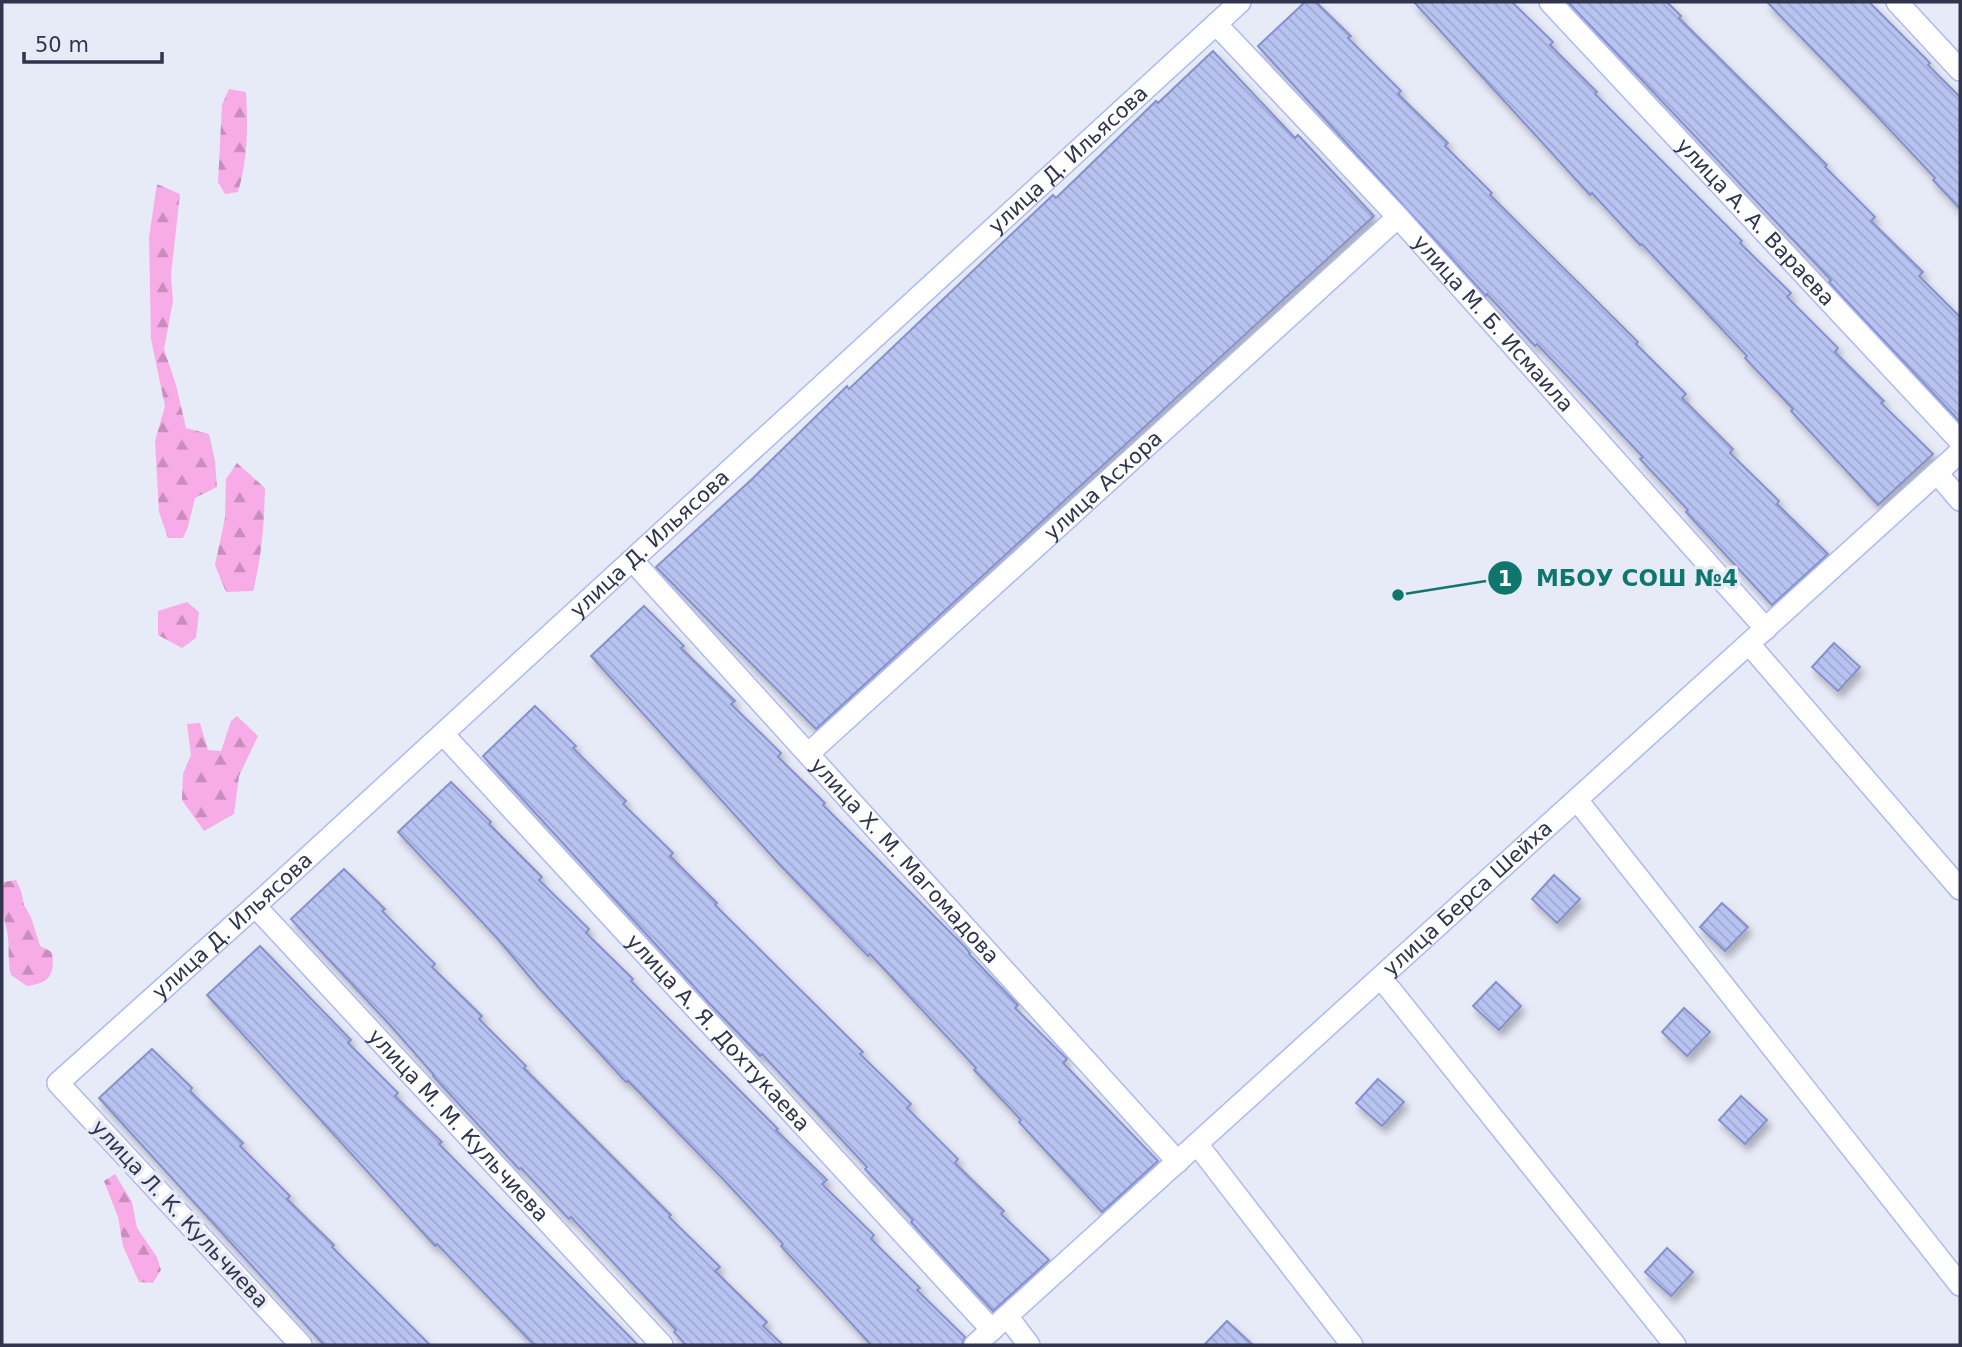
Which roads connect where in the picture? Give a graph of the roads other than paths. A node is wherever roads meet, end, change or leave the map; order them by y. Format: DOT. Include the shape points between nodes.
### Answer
graph roads {
  1 [pos="1240,2"];
  2 [pos="1550,2"];
  3 [pos="1897,2"];
  4 [pos="1216,24"];
  5 [pos="1960,70"];
  6 [pos="1398,217"];
  7 [pos="1960,441"];
  8 [pos="1960,453"];
  9 [pos="1937,473"];
  10 [pos="1960,500"];
  11 [pos="632,560"];
  12 [pos="1766,629"];
  13 [pos="1749,644"];
  14 [pos="443,734"];
  15 [pos="808,754"];
  16 [pos="1577,800"];
  17 [pos="1960,889"];
  18 [pos="255,906"];
  19 [pos="1381,978"];
  20 [pos="58,1083"];
  21 [pos="1197,1144"];
  22 [pos="1178,1162"];
  23 [pos="1960,1285"];
  24 [pos="1000,1323"];
  25 [pos="301,1345"];
  26 [pos="662,1345"];
  27 [pos="975,1345"];
  28 [pos="1029,1345"];
  29 [pos="1352,1345"];
  30 [pos="1675,1345"];
  1 -- 4 [label="street, улица Д. Ильясова"];
  2 -- 7 [label="street, улица А. А. Вараева"];
  3 -- 5 [label="street"];
  4 -- 6 [label="street, улица М. Б. Исмаила"];
  4 -- 11 [label="street, улица Д. Ильясова"];
  6 -- 12 [label="street, улица М. Б. Исмаила"];
  6 -- 15 [label="street, улица Асхора"];
  8 -- 9 [label="street, улица Берса Шейха"];
  9 -- 10 [label="street"];
  9 -- 12 [label="street, улица Берса Шейха"];
  11 -- 14 [label="street, улица Д. Ильясова"];
  11 -- 15 [label="street, улица Х. М. Магомадова"];
  12 -- 13 [label="street, улица Берса Шейха"];
  13 -- 16 [label="street, улица Берса Шейха"];
  13 -- 17 [label="street"];
  14 -- 18 [label="street, улица Д. Ильясова"];
  14 -- 24 [label="street, улица А. Я. Дохтукаева"];
  15 -- 22 [label="street, улица Х. М. Магомадова"];
  16 -- 19 [label="street, улица Берса Шейха"];
  16 -- 23 [label="street"];
  18 -- 20 [label="street, улица Д. Ильясова"];
  18 -- 26 [label="street, улица М. М. Кульчиева"];
  19 -- 21 [label="street, улица Берса Шейха"];
  19 -- 30 [label="street"];
  20 -- 25 [label="street, улица Л. К. Кульчиева"];
  21 -- 22 [label="street, улица Берса Шейха"];
  21 -- 29 [label="street"];
  22 -- 24 [label="street, улица Берса Шейха"];
  24 -- 27 [label="street, улица Берса Шейха"];
  24 -- 28 [label="street, улица А. Я. Дохтукаева"];
}
